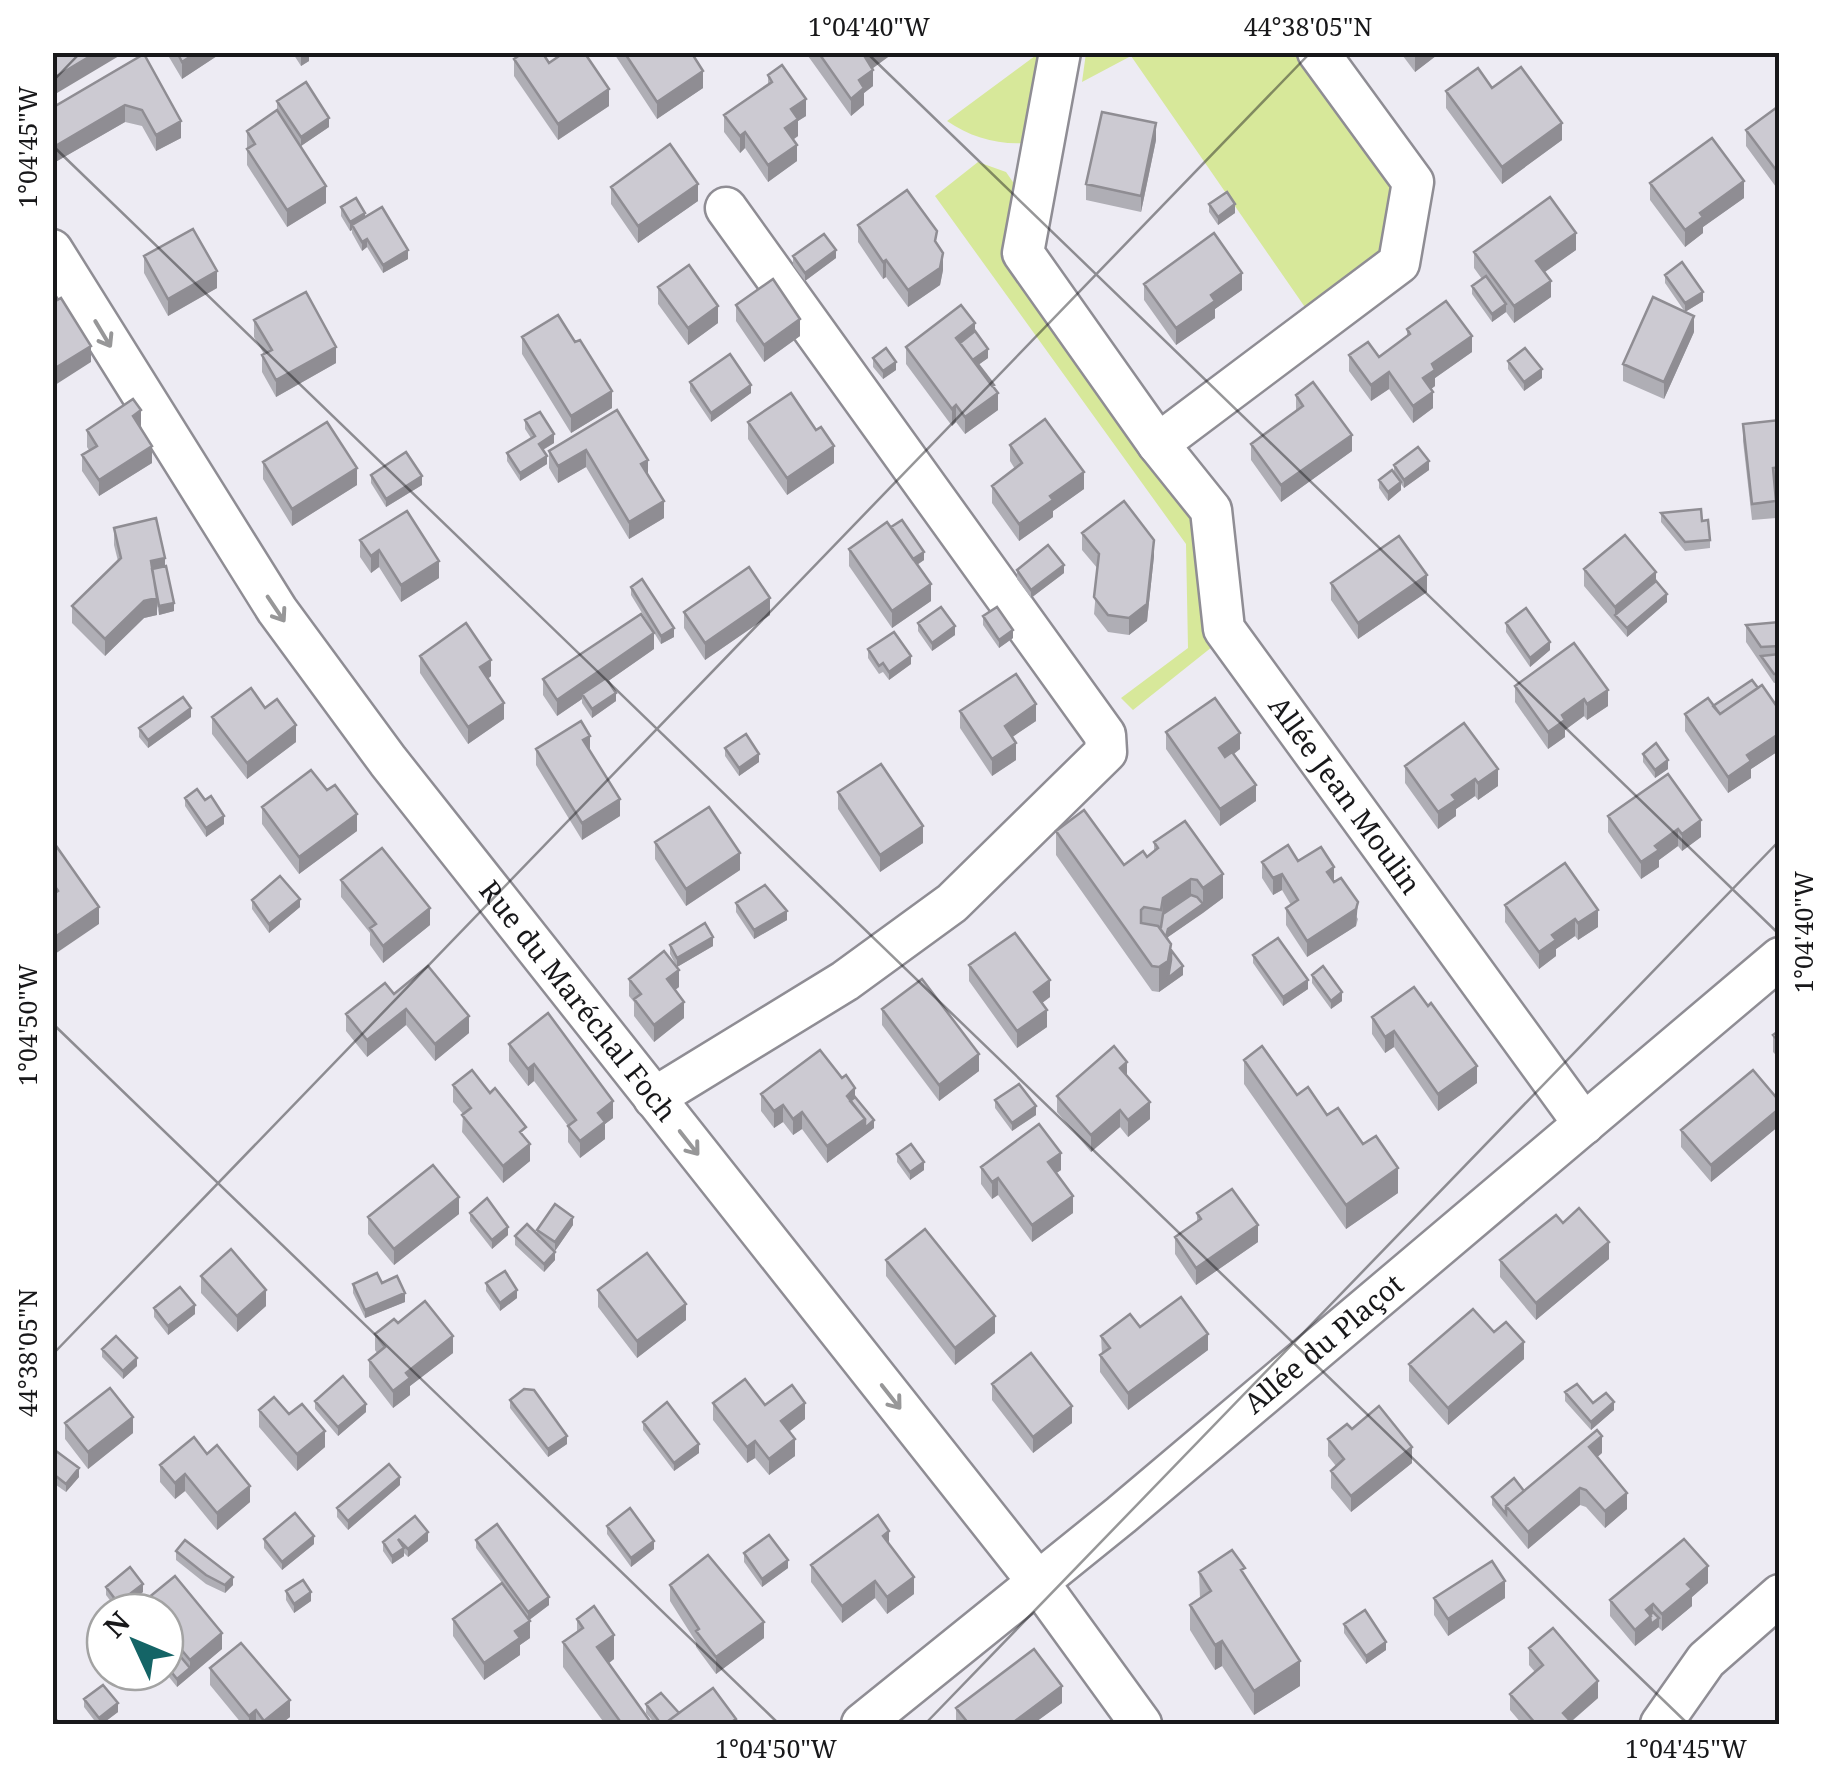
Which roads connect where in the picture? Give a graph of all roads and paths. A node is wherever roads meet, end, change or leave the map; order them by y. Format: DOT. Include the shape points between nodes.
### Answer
graph roads {
  1 [pos="1060,52"];
  2 [pos="1318,52"];
  3 [pos="726,208"];
  4 [pos="52,250"];
  5 [pos="1158,444"];
  6 [pos="1780,958"];
  7 [pos="654,1098"];
  8 [pos="1584,1124"];
  9 [pos="1038,1582"];
  10 [pos="1780,1595"];
  11 [pos="862,1724"];
  12 [pos="1140,1724"];
  13 [pos="1661,1724"];
  1 -- 5 [label="street, Allée Jean Moulin" via="1024,253"];
  2 -- 5 [label="street" via="1413,182 1399,263"];
  3 -- 7 [label="street" via="1106,735 1106,752 952,903 844,981"];
  4 -- 7 [label="street, Rue du Maréchal Foch, one-way" via="276,610"];
  5 -- 8 [label="street, Allée Jean Moulin" via="1211,510 1224,629"];
  6 -- 8 [label="street, Allée du Plaçot"];
  7 -- 9 [label="street, Rue du Maréchal Foch, one-way"];
  8 -- 9 [label="street, Allée du Plaçot"];
  9 -- 11 [label="street, Allée du Plaçot"];
  9 -- 12 [label="street, Rue du Maréchal Foch"];
  10 -- 13 [label="street" via="1706,1660"];
}
